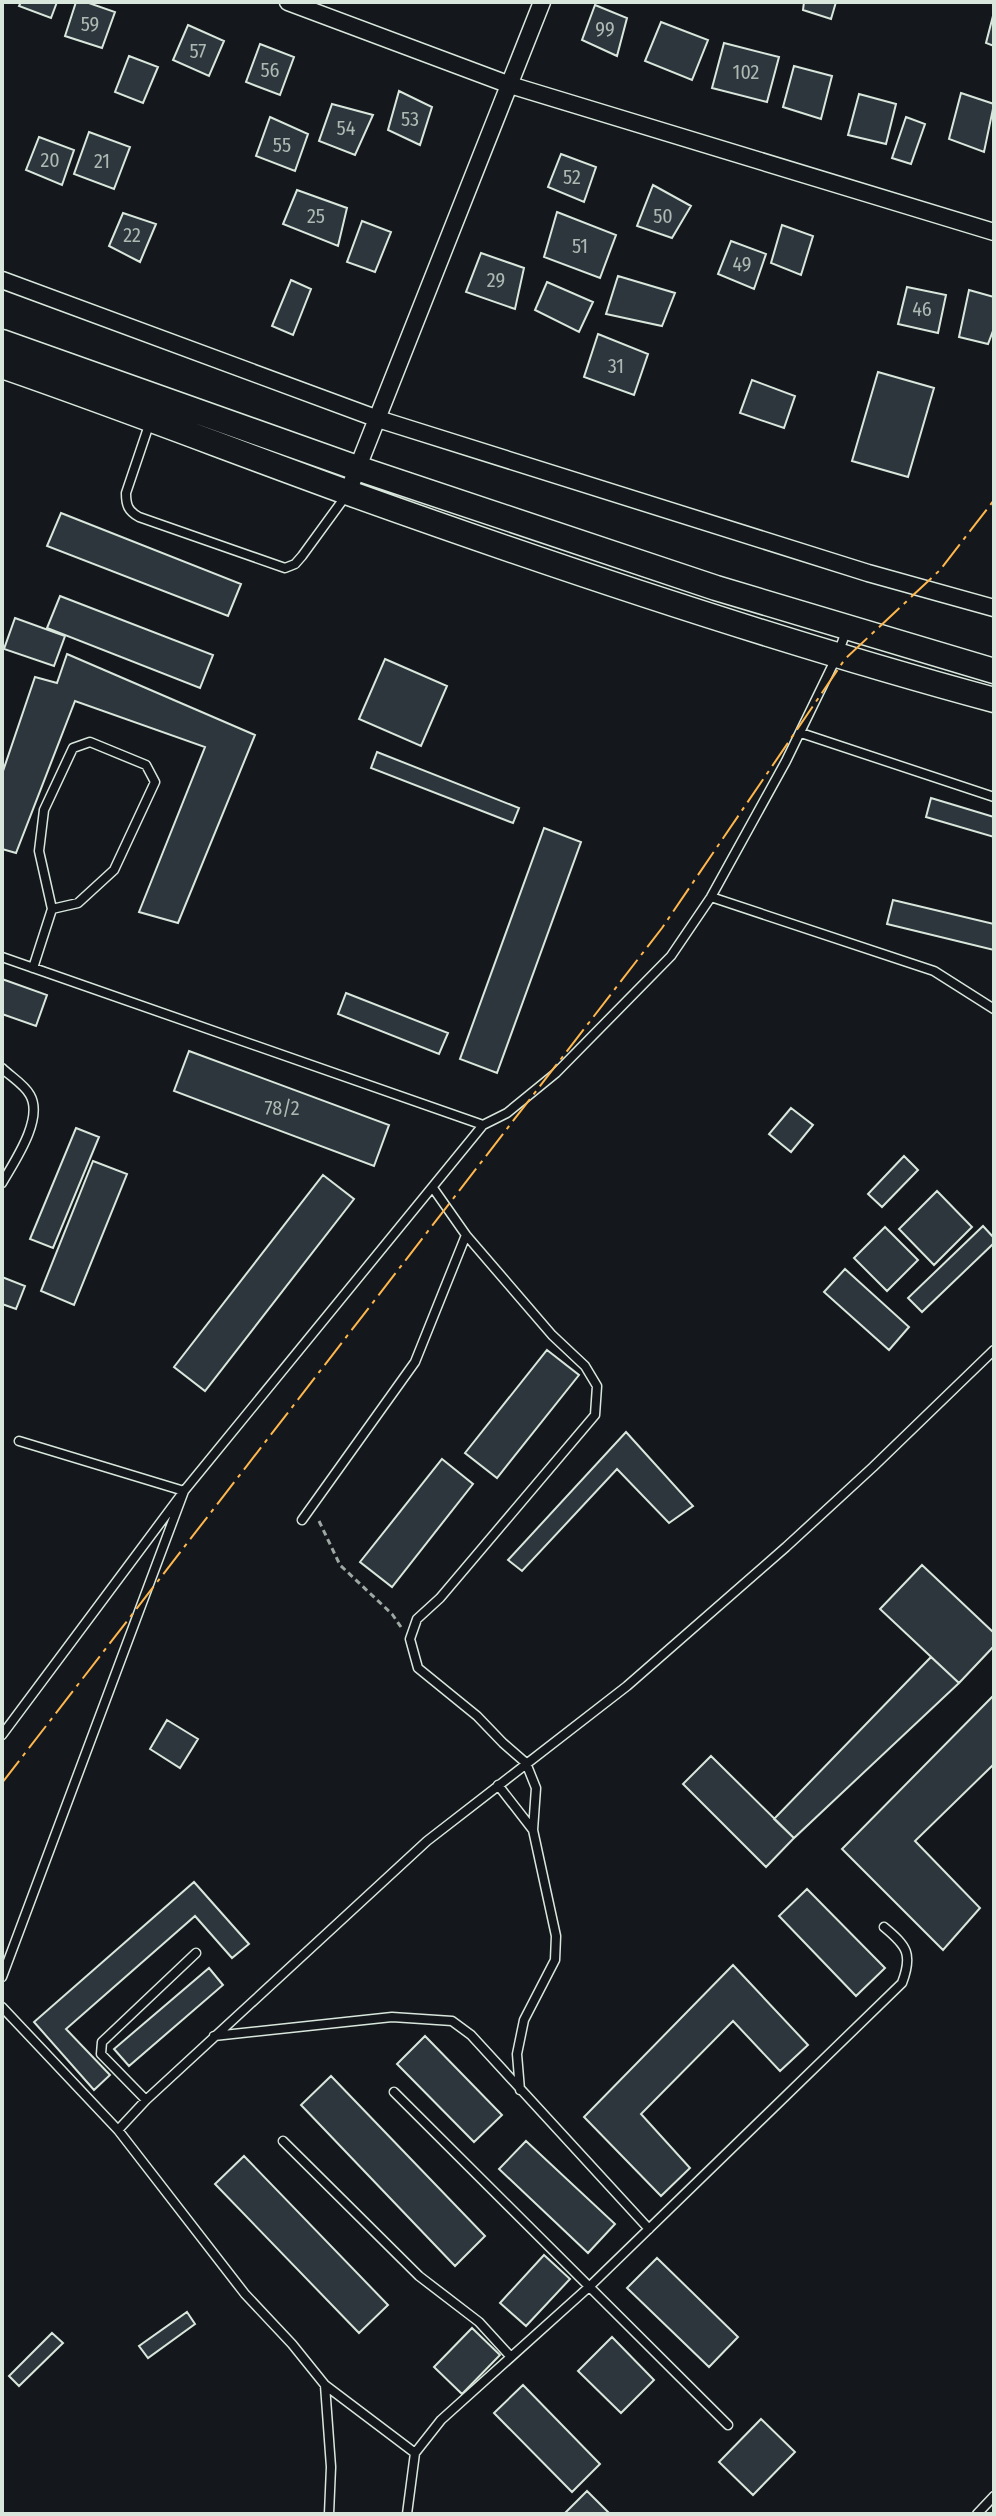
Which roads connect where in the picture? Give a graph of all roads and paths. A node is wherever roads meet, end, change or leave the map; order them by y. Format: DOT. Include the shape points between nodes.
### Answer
graph roads {
  1 [pos="288,2"];
  2 [pos="542,2"];
  3 [pos="510,85"];
  4 [pos="994,232"];
  5 [pos="2,280"];
  6 [pos="2,342"];
  7 [pos="2,366"];
  8 [pos="151,417"];
  9 [pos="378,419"];
  10 [pos="357,468"];
  11 [pos="348,492"];
  12 [pos="994,608"];
  13 [pos="847,627"];
  14 [pos="837,656"];
  15 [pos="994,671"];
  16 [pos="994,700"];
  17 [pos="801,733"];
  18 [pos="994,797"];
  19 [pos="711,897"];
  20 [pos="52,909"];
  21 [pos="2,957"];
  22 [pos="33,968"];
  23 [pos="994,1009"];
  24 [pos="2,1068"];
  25 [pos="483,1125"];
  26 [pos="2,1183"];
  27 [pos="433,1188"];
  28 [pos="466,1235"];
  29 [pos="994,1350"];
  30 [pos="19,1441"];
  31 [pos="184,1491"];
  32 [pos="313,1506"];
  33 [pos="302,1520"];
  34 [pos="410,1639"];
  35 [pos="2,1735"];
  36 [pos="526,1763"];
  37 [pos="498,1785"];
  38 [pos="533,1830"];
  39 [pos="884,1927"];
  40 [pos="196,1953"];
  41 [pos="2,1977"];
  42 [pos="2,2007"];
  43 [pos="214,2036"];
  44 [pos="520,2090"];
  45 [pos="394,2092"];
  46 [pos="146,2100"];
  47 [pos="118,2130"];
  48 [pos="283,2141"];
  49 [pos="649,2229"];
  50 [pos="590,2286"];
  51 [pos="511,2357"];
  52 [pos="325,2385"];
  53 [pos="728,2425"];
  54 [pos="415,2453"];
  55 [pos="994,2496"];
  56 [pos="329,2514"];
  57 [pos="407,2514"];
  58 [pos="977,2514"];
  1 -- 3 [label="street"];
  2 -- 3 [label="street"];
  3 -- 4 [label="street"];
  3 -- 9 [label="street"];
  5 -- 9 [label="street"];
  6 -- 10 [label="main road"];
  7 -- 8 [label="main road"];
  8 -- 11 [label="main road"];
  8 -- 11 [label="lane" via="126,493 126,504 139,517 285,568 302,556"];
  9 -- 10 [label="street"];
  9 -- 12 [label="street"];
  10 -- 11 [label="street"];
  10 -- 13 [label="main road"];
  11 -- 14 [label="main road"];
  13 -- 14 [label="lane"];
  13 -- 15 [label="main road"];
  14 -- 16 [label="main road"];
  14 -- 17 [label="lane"];
  17 -- 18 [label="lane"];
  17 -- 19 [label="lane"];
  19 -- 23 [label="lane" via="934,971"];
  19 -- 25 [label="lane" via="671,956 556,1073 507,1113"];
  20 -- 20 [label="lane" via="39,851 44,810 73,748 90,742 146,765 155,782 114,870 78,903"];
  20 -- 22 [label="lane"];
  21 -- 22 [label="lane"];
  22 -- 25 [label="lane"];
  24 -- 26 [label="lane" via="30,1094 34,1110 31,1128"];
  25 -- 27 [label="lane"];
  27 -- 28 [label="lane"];
  27 -- 31 [label="lane"];
  28 -- 32 [label="lane" via="415,1362"];
  28 -- 34 [label="lane" via="585,1366 597,1386 595,1415 417,1619"];
  29 -- 36 [label="lane" via="786,1547 627,1686"];
  30 -- 31 [label="lane"];
  31 -- 35 [label="lane"];
  31 -- 41 [label="lane"];
  32 -- 33 [label="lane"];
  32 -- 34 [label="path" via="340,1565 392,1614"];
  34 -- 36 [label="lane" via="418,1668"];
  36 -- 37 [label="lane"];
  36 -- 38 [label="lane" via="536,1788"];
  37 -- 38 [label="lane"];
  37 -- 43 [label="lane" via="427,1841"];
  38 -- 44 [label="lane" via="553,1922 555,1960 524,2020 517,2054"];
  39 -- 49 [label="lane" via="908,1953 902,1983"];
  40 -- 46 [label="lane" via="102,2042 101,2054"];
  42 -- 47 [label="lane"];
  43 -- 44 [label="lane" via="392,2017 452,2021"];
  43 -- 46 [label="lane"];
  44 -- 49 [label="lane"];
  45 -- 50 [label="lane"];
  46 -- 47 [label="lane"];
  47 -- 52 [label="lane" via="245,2294"];
  48 -- 51 [label="lane" via="419,2276 479,2322"];
  49 -- 50 [label="lane"];
  50 -- 51 [label="lane"];
  50 -- 53 [label="lane"];
  51 -- 54 [label="lane" via="441,2420"];
  52 -- 54 [label="lane"];
  52 -- 56 [label="lane"];
  54 -- 57 [label="lane"];
  55 -- 58 [label="lane"];
}
